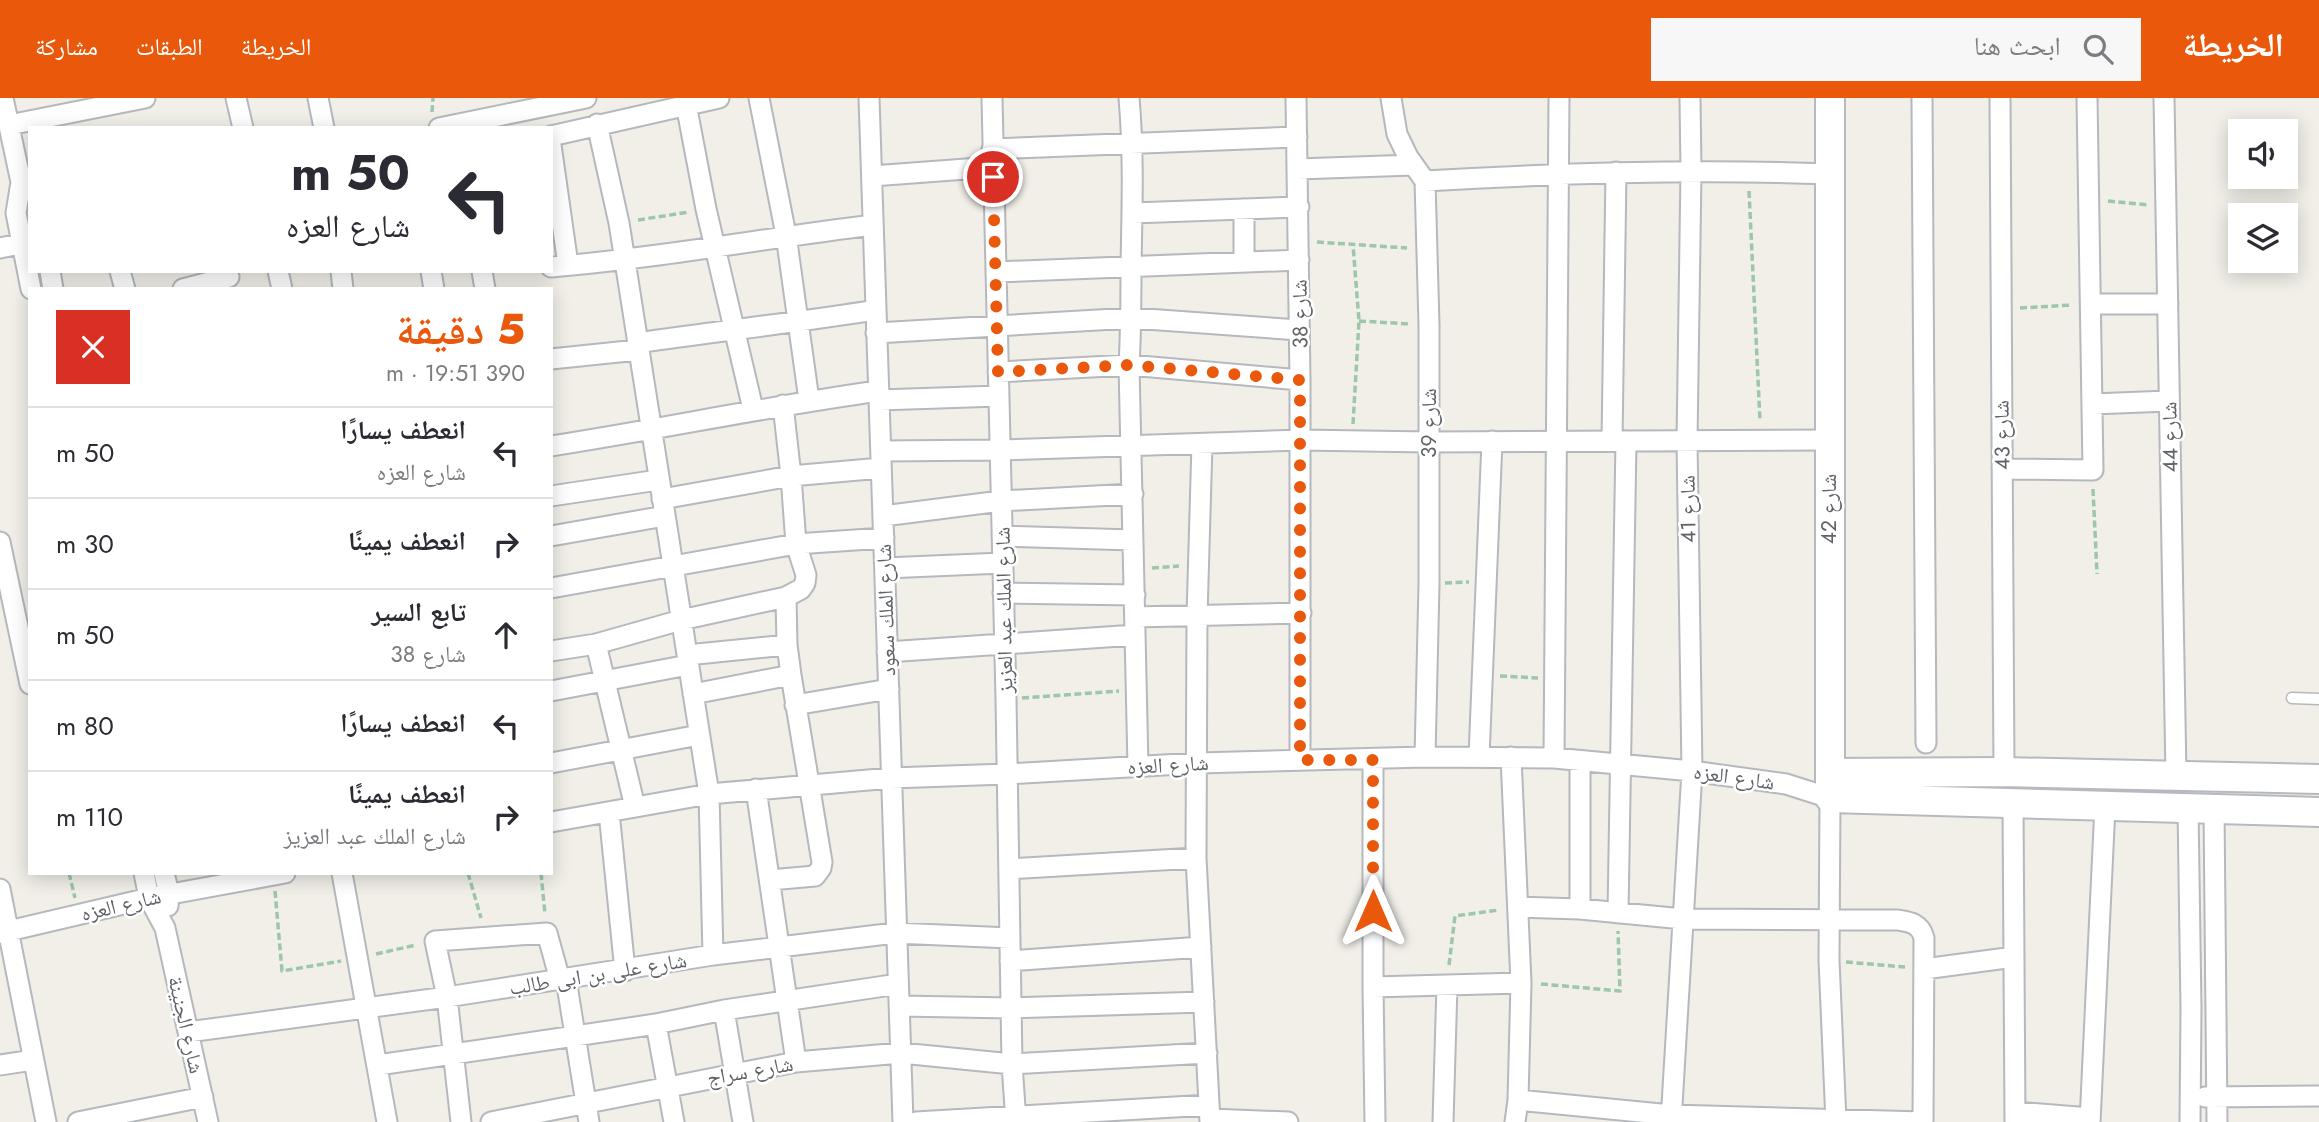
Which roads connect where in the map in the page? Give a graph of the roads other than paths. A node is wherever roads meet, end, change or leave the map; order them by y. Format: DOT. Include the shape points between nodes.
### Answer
graph roads {
  1 [pos="3,98"];
  2 [pos="145,98"];
  3 [pos="236,98"];
  4 [pos="318,98"];
  5 [pos="586,98"];
  6 [pos="719,98"];
  7 [pos="759,98"];
  8 [pos="869,98"];
  9 [pos="992,98"];
  10 [pos="1129,98"];
  11 [pos="1296,98"];
  12 [pos="1391,98"];
  13 [pos="1559,98"];
  14 [pos="1690,98"];
  15 [pos="1830,98"];
  16 [pos="1922,98"];
  17 [pos="2000,98"];
  18 [pos="2087,98"];
  19 [pos="2164,98"];
  20 [pos="686,104"];
  21 [pos="597,124"];
  22 [pos="9,125"];
  23 [pos="243,126"];
  24 [pos="324,126"];
  25 [pos="449,126"];
  26 [pos="553,135"];
  27 [pos="1297,137"];
  28 [pos="1133,145"];
  29 [pos="993,158"];
  30 [pos="1413,165"];
  31 [pos="1298,169"];
  32 [pos="1691,171"];
  33 [pos="1616,172"];
  34 [pos="1559,173"];
  35 [pos="1830,174"];
  36 [pos="553,175"];
  37 [pos="872,176"];
  38 [pos="1425,181"];
  39 [pos="26,189"];
  40 [pos="1299,207"];
  41 [pos="1244,209"];
  42 [pos="15,213"];
  43 [pos="1133,213"];
  44 [pos="873,225"];
  45 [pos="786,235"];
  46 [pos="26,243"];
  47 [pos="715,247"];
  48 [pos="0,248"];
  49 [pos="625,259"];
  50 [pos="1299,260"];
  51 [pos="28,261"];
  52 [pos="1244,262"];
  53 [pos="559,266"];
  54 [pos="1131,267"];
  55 [pos="996,272"];
  56 [pos="230,279"];
  57 [pos="192,287"];
  58 [pos="2091,304"];
  59 [pos="2168,304"];
  60 [pos="875,310"];
  61 [pos="1132,318"];
  62 [pos="798,323"];
  63 [pos="998,325"];
  64 [pos="735,328"];
  65 [pos="1299,330"];
  66 [pos="876,333"];
  67 [pos="638,346"];
  68 [pos="553,359"];
  69 [pos="1129,365"];
  70 [pos="998,372"];
  71 [pos="1300,380"];
  72 [pos="879,395"];
  73 [pos="999,396"];
  74 [pos="809,400"];
  75 [pos="2169,401"];
  76 [pos="2092,404"];
  77 [pos="783,405"];
  78 [pos="753,409"];
  79 [pos="652,430"];
  80 [pos="1300,440"];
  81 [pos="1829,440"];
  82 [pos="1556,441"];
  83 [pos="1619,441"];
  84 [pos="1687,441"];
  85 [pos="1429,442"];
  86 [pos="1492,442"];
  87 [pos="1202,444"];
  88 [pos="553,446"];
  89 [pos="1132,446"];
  90 [pos="1000,450"];
  91 [pos="881,459"];
  92 [pos="2002,469"];
  93 [pos="791,475"];
  94 [pos="1133,494"];
  95 [pos="553,496"];
  96 [pos="662,498"];
  97 [pos="1001,501"];
  98 [pos="883,516"];
  99 [pos="553,535"];
  100 [pos="1002,536"];
  101 [pos="884,538"];
  102 [pos="1133,540"];
  103 [pos="0,542"];
  104 [pos="796,544"];
  105 [pos="0,548"];
  106 [pos="1003,563"];
  107 [pos="672,565"];
  108 [pos="885,568"];
  109 [pos="553,588"];
  110 [pos="1003,593"];
  111 [pos="1135,595"];
  112 [pos="786,597"];
  113 [pos="22,609"];
  114 [pos="1301,613"];
  115 [pos="1197,616"];
  116 [pos="681,620"];
  117 [pos="1135,626"];
  118 [pos="597,644"];
  119 [pos="787,645"];
  120 [pos="1005,645"];
  121 [pos="553,651"];
  122 [pos="887,652"];
  123 [pos="687,660"];
  124 [pos="28,665"];
  125 [pos="791,675"];
  126 [pos="606,682"];
  127 [pos="889,689"];
  128 [pos="553,691"];
  129 [pos="693,694"];
  130 [pos="2292,698"];
  131 [pos="2319,699"];
  132 [pos="795,705"];
  133 [pos="699,734"];
  134 [pos="1926,743"];
  135 [pos="622,751"];
  136 [pos="1425,757"];
  137 [pos="1479,757"];
  138 [pos="1511,757"];
  139 [pos="1554,758"];
  140 [pos="1300,760"];
  141 [pos="1373,760"];
  142 [pos="1580,761"];
  143 [pos="553,763"];
  144 [pos="1198,763"];
  145 [pos="1621,765"];
  146 [pos="1138,767"];
  147 [pos="1692,771"];
  148 [pos="2004,772"];
  149 [pos="1007,774"];
  150 [pos="2176,776"];
  151 [pos="891,778"];
  152 [pos="2319,779"];
  153 [pos="809,785"];
  154 [pos="1830,785"];
  155 [pos="756,789"];
  156 [pos="709,793"];
  157 [pos="2013,803"];
  158 [pos="2105,806"];
  159 [pos="635,807"];
  160 [pos="2201,809"];
  161 [pos="610,812"];
  162 [pos="2319,812"];
  163 [pos="553,822"];
  164 [pos="1196,858"];
  165 [pos="1009,869"];
  166 [pos="144,875"];
  167 [pos="164,875"];
  168 [pos="274,875"];
  169 [pos="342,875"];
  170 [pos="769,880"];
  171 [pos="0,889"];
  172 [pos="169,894"];
  173 [pos="149,898"];
  174 [pos="1519,908"];
  175 [pos="1580,909"];
  176 [pos="1618,913"];
  177 [pos="1683,919"];
  178 [pos="1830,920"];
  179 [pos="165,928"];
  180 [pos="4,932"];
  181 [pos="895,933"];
  182 [pos="1010,938"];
  183 [pos="779,947"];
  184 [pos="1201,947"];
  185 [pos="713,955"];
  186 [pos="2014,957"];
  187 [pos="1010,961"];
  188 [pos="1924,968"];
  189 [pos="625,971"];
  190 [pos="563,979"];
  191 [pos="1521,983"];
  192 [pos="898,984"];
  193 [pos="1447,985"];
  194 [pos="1373,987"];
  195 [pos="447,997"];
  196 [pos="786,1001"];
  197 [pos="1204,1002"];
  198 [pos="900,1006"];
  199 [pos="366,1008"];
  200 [pos="1011,1008"];
  201 [pos="724,1010"];
  202 [pos="656,1024"];
  203 [pos="188,1032"];
  204 [pos="574,1035"];
  205 [pos="453,1053"];
  206 [pos="901,1053"];
  207 [pos="1207,1053"];
  208 [pos="33,1060"];
  209 [pos="796,1062"];
  210 [pos="1012,1064"];
  211 [pos="0,1065"];
  212 [pos="378,1065"];
  213 [pos="734,1074"];
  214 [pos="669,1086"];
  215 [pos="2190,1096"];
  216 [pos="2319,1096"];
  217 [pos="203,1097"];
  218 [pos="2217,1097"];
  219 [pos="1518,1100"];
  220 [pos="587,1113"];
  221 [pos="1210,1115"];
  222 [pos="1100,1117"];
  223 [pos="2015,1117"];
  224 [pos="1016,1119"];
  225 [pos="1671,1119"];
  226 [pos="2090,1120"];
  227 [pos="1836,1121"];
  228 [pos="46,1122"];
  229 [pos="78,1122"];
  230 [pos="208,1122"];
  231 [pos="387,1122"];
  232 [pos="461,1122"];
  233 [pos="491,1122"];
  234 [pos="674,1122"];
  235 [pos="743,1122"];
  236 [pos="903,1122"];
  237 [pos="916,1122"];
  238 [pos="1288,1122"];
  239 [pos="1375,1122"];
  240 [pos="1443,1122"];
  241 [pos="1515,1122"];
  242 [pos="1923,1122"];
  243 [pos="2190,1122"];
  244 [pos="2217,1122"];
  1 -- 22 [label="street"];
  2 -- 22 [label="street"];
  3 -- 23 [label="street"];
  4 -- 24 [label="street"];
  5 -- 25 [label="street"];
  6 -- 20 [label="street"];
  7 -- 45 [label="street"];
  8 -- 37 [label="street, شارع الملك سعود"];
  9 -- 29 [label="street, شارع الملك عبد العزيز"];
  10 -- 28 [label="street"];
  11 -- 27 [label="street, شارع 38"];
  12 -- 30 [label="street" via="1397,134"];
  13 -- 34 [label="street"];
  14 -- 32 [label="street, شارع 41"];
  15 -- 35 [label="main road, شارع 42"];
  16 -- 134 [label="street"];
  17 -- 92 [label="street, شارع 43"];
  18 -- 58 [label="street"];
  19 -- 59 [label="street, شارع 44"];
  20 -- 21 [label="street"];
  20 -- 47 [label="street"];
  21 -- 26 [label="street"];
  21 -- 49 [label="street"];
  22 -- 39 [label="street"];
  27 -- 28 [label="street"];
  27 -- 31 [label="street, شارع 38"];
  28 -- 29 [label="street"];
  28 -- 43 [label="street"];
  29 -- 37 [label="street"];
  29 -- 55 [label="street, شارع الملك عبد العزيز"];
  30 -- 31 [label="street"];
  30 -- 38 [label="street"];
  31 -- 40 [label="street, شارع 38"];
  32 -- 33 [label="street"];
  32 -- 35 [label="street"];
  32 -- 84 [label="street, شارع 41"];
  33 -- 34 [label="street"];
  33 -- 83 [label="street"];
  34 -- 38 [label="street"];
  34 -- 82 [label="street"];
  35 -- 81 [label="main road, شارع 42"];
  36 -- 53 [label="street"];
  37 -- 44 [label="street, شارع الملك سعود"];
  38 -- 85 [label="street, شارع 39"];
  39 -- 42 [label="street"];
  40 -- 41 [label="street"];
  40 -- 50 [label="street, شارع 38"];
  41 -- 43 [label="street"];
  41 -- 52 [label="street"];
  42 -- 46 [label="street"];
  43 -- 54 [label="street"];
  44 -- 45 [label="street"];
  44 -- 60 [label="street, شارع الملك سعود"];
  45 -- 47 [label="street"];
  45 -- 62 [label="street"];
  46 -- 48 [label="street"];
  46 -- 51 [label="street"];
  47 -- 49 [label="street"];
  47 -- 64 [label="street"];
  49 -- 53 [label="street"];
  49 -- 67 [label="street"];
  50 -- 52 [label="street"];
  50 -- 65 [label="street, شارع 38"];
  52 -- 54 [label="street"];
  54 -- 55 [label="street"];
  54 -- 61 [label="street"];
  55 -- 63 [label="street, شارع الملك عبد العزيز"];
  56 -- 57 [label="street"];
  58 -- 59 [label="street"];
  58 -- 76 [label="street"];
  59 -- 75 [label="street, شارع 44"];
  60 -- 62 [label="street"];
  60 -- 66 [label="street, شارع الملك سعود"];
  61 -- 63 [label="street"];
  61 -- 65 [label="street"];
  61 -- 69 [label="street"];
  62 -- 64 [label="street"];
  62 -- 74 [label="street"];
  63 -- 66 [label="street"];
  63 -- 70 [label="street, شارع الملك عبد العزيز"];
  64 -- 67 [label="street"];
  64 -- 78 [label="street"];
  65 -- 71 [label="street, شارع 38"];
  66 -- 72 [label="street, شارع الملك سعود"];
  67 -- 68 [label="street"];
  67 -- 79 [label="street"];
  69 -- 70 [label="street"];
  69 -- 71 [label="street"];
  69 -- 89 [label="street"];
  70 -- 73 [label="street, شارع الملك عبد العزيز"];
  71 -- 80 [label="street, شارع 38"];
  72 -- 73 [label="street"];
  72 -- 74 [label="street"];
  72 -- 91 [label="street, شارع الملك سعود"];
  73 -- 90 [label="street, شارع الملك عبد العزيز"];
  74 -- 77 [label="street"];
  75 -- 76 [label="street"];
  75 -- 150 [label="street, شارع 44"];
  76 -- 92 [label="street" via="2093,470"];
  77 -- 78 [label="street"];
  77 -- 93 [label="street"];
  78 -- 79 [label="street"];
  79 -- 88 [label="street"];
  79 -- 96 [label="street"];
  80 -- 85 [label="street"];
  80 -- 87 [label="street"];
  80 -- 114 [label="street, شارع 38"];
  81 -- 84 [label="street"];
  81 -- 154 [label="main road, شارع 42"];
  82 -- 83 [label="street"];
  82 -- 86 [label="street"];
  82 -- 139 [label="street"];
  83 -- 84 [label="street"];
  83 -- 145 [label="street"];
  84 -- 147 [label="street, شارع 41"];
  85 -- 86 [label="street"];
  85 -- 136 [label="street, شارع 39"];
  86 -- 137 [label="street"];
  87 -- 89 [label="street"];
  87 -- 115 [label="street"];
  89 -- 90 [label="street"];
  89 -- 94 [label="street"];
  90 -- 91 [label="street"];
  90 -- 97 [label="street, شارع الملك عبد العزيز"];
  91 -- 93 [label="street"];
  91 -- 98 [label="street, شارع الملك سعود"];
  92 -- 148 [label="street, شارع 43"];
  93 -- 96 [label="street"];
  93 -- 104 [label="street"];
  94 -- 97 [label="street"];
  94 -- 102 [label="street"];
  95 -- 96 [label="street"];
  96 -- 99 [label="street"];
  96 -- 107 [label="street"];
  97 -- 98 [label="street"];
  97 -- 100 [label="street, شارع الملك عبد العزيز"];
  98 -- 101 [label="street, شارع الملك سعود"];
  100 -- 102 [label="street"];
  100 -- 106 [label="street, شارع الملك عبد العزيز"];
  101 -- 104 [label="street"];
  101 -- 108 [label="street, شارع الملك سعود"];
  102 -- 111 [label="street"];
  103 -- 105 [label="street"];
  104 -- 107 [label="street"];
  104 -- 112 [label="street" via="806,579"];
  105 -- 113 [label="street"];
  106 -- 108 [label="street"];
  106 -- 110 [label="street, شارع الملك عبد العزيز"];
  107 -- 109 [label="street"];
  107 -- 116 [label="street"];
  108 -- 122 [label="street, شارع الملك سعود"];
  110 -- 111 [label="street"];
  110 -- 120 [label="street, شارع الملك عبد العزيز"];
  111 -- 117 [label="street"];
  112 -- 116 [label="street"];
  112 -- 119 [label="street"];
  113 -- 124 [label="street"];
  114 -- 115 [label="street"];
  114 -- 140 [label="street, شارع 38"];
  115 -- 117 [label="street"];
  115 -- 144 [label="street"];
  116 -- 118 [label="street"];
  116 -- 123 [label="street"];
  117 -- 120 [label="street"];
  117 -- 146 [label="street"];
  118 -- 121 [label="street"];
  118 -- 126 [label="street"];
  119 -- 123 [label="street"];
  119 -- 125 [label="street"];
  120 -- 122 [label="street"];
  120 -- 149 [label="street, شارع الملك عبد العزيز"];
  122 -- 127 [label="street, شارع الملك سعود"];
  123 -- 126 [label="street"];
  123 -- 129 [label="street"];
  125 -- 129 [label="street"];
  125 -- 132 [label="street"];
  126 -- 128 [label="street"];
  126 -- 135 [label="street"];
  127 -- 132 [label="street"];
  127 -- 151 [label="street, شارع الملك سعود"];
  129 -- 133 [label="street"];
  130 -- 131 [label="lane"];
  132 -- 153 [label="street"];
  133 -- 135 [label="street"];
  133 -- 156 [label="street"];
  135 -- 143 [label="street"];
  135 -- 159 [label="street"];
  136 -- 137 [label="street, شارع العزه"];
  136 -- 141 [label="street, شارع العزه"];
  137 -- 138 [label="street, شارع العزه"];
  138 -- 139 [label="street, شارع العزه"];
  138 -- 174 [label="street"];
  139 -- 142 [label="street, شارع العزه"];
  140 -- 141 [label="street, شارع العزه"];
  140 -- 144 [label="street, شارع العزه"];
  141 -- 194 [label="street"];
  142 -- 145 [label="street, شارع العزه"];
  142 -- 175 [label="street"];
  144 -- 146 [label="street, شارع العزه"];
  144 -- 164 [label="street"];
  145 -- 147 [label="street, شارع العزه"];
  145 -- 176 [label="street"];
  146 -- 149 [label="street, شارع العزه"];
  147 -- 154 [label="street, شارع العزه"];
  147 -- 177 [label="street, شارع 41"];
  148 -- 150 [label="main road, شارع العزه"];
  148 -- 154 [label="main road, شارع العزه"];
  149 -- 151 [label="street, شارع العزه"];
  149 -- 165 [label="street, شارع الملك عبد العزيز"];
  150 -- 152 [label="main road, شارع العزه"];
  151 -- 153 [label="street, شارع العزه"];
  151 -- 181 [label="street, شارع الملك سعود"];
  153 -- 155 [label="street, شارع العزه"];
  153 -- 170 [label="street" via="821,868 811,877"];
  154 -- 157 [label="main road, شارع العزه"];
  154 -- 178 [label="street, شارع 42"];
  155 -- 156 [label="street, شارع العزه"];
  155 -- 170 [label="street"];
  156 -- 159 [label="street, شارع العزه"];
  156 -- 185 [label="street"];
  157 -- 158 [label="main road, شارع العزه"];
  157 -- 186 [label="street"];
  158 -- 160 [label="main road, شارع العزه"];
  158 -- 226 [label="street"];
  159 -- 161 [label="street, شارع العزه"];
  160 -- 162 [label="main road, شارع العزه"];
  160 -- 215 [label="street"];
  160 -- 218 [label="street"];
  161 -- 163 [label="street, شارع العزه"];
  161 -- 189 [label="street"];
  164 -- 165 [label="street"];
  164 -- 184 [label="street"];
  165 -- 182 [label="street, شارع الملك عبد العزيز"];
  166 -- 173 [label="street, شارع الجنينة"];
  167 -- 172 [label="street, شارع الجنينة"];
  168 -- 172 [label="street, شارع العزه"];
  169 -- 199 [label="street"];
  170 -- 183 [label="street"];
  171 -- 180 [label="street"];
  172 -- 173 [label="street, شارع العزه"];
  172 -- 179 [label="street, شارع الجنينة"];
  173 -- 179 [label="street, شارع الجنينة"];
  173 -- 180 [label="street, شارع العزه"];
  174 -- 175 [label="street"];
  174 -- 191 [label="street"];
  175 -- 176 [label="street"];
  176 -- 177 [label="street"];
  177 -- 178 [label="street"];
  177 -- 225 [label="street, شارع 41"];
  178 -- 188 [label="street" via="1915,924 1924,938"];
  178 -- 227 [label="street, شارع 42"];
  179 -- 203 [label="street, شارع الجنينة"];
  180 -- 208 [label="street"];
  181 -- 182 [label="street, شارع على بن ابى طالب"];
  181 -- 183 [label="street, شارع على بن ابى طالب"];
  181 -- 192 [label="street, شارع الملك سعود"];
  182 -- 187 [label="street, شارع الملك عبد العزيز"];
  183 -- 185 [label="street, شارع على بن ابى طالب"];
  183 -- 196 [label="street"];
  184 -- 187 [label="street"];
  184 -- 197 [label="street"];
  185 -- 189 [label="street, شارع على بن ابى طالب"];
  186 -- 188 [label="street"];
  186 -- 223 [label="street"];
  187 -- 200 [label="street, شارع الملك عبد العزيز"];
  188 -- 242 [label="street"];
  189 -- 190 [label="street, شارع على بن ابى طالب"];
  190 -- 195 [label="street, شارع على بن ابى طالب"];
  190 -- 195 [label="street" via="547,933 435,941"];
  190 -- 204 [label="street"];
  191 -- 193 [label="street"];
  191 -- 219 [label="street"];
  192 -- 196 [label="street"];
  192 -- 198 [label="street, شارع الملك سعود"];
  193 -- 194 [label="street"];
  193 -- 240 [label="street"];
  194 -- 239 [label="street"];
  195 -- 199 [label="street, شارع على بن ابى طالب"];
  195 -- 205 [label="street"];
  196 -- 201 [label="street"];
  196 -- 209 [label="street"];
  197 -- 200 [label="street"];
  197 -- 207 [label="street"];
  198 -- 200 [label="street"];
  198 -- 206 [label="street, شارع الملك سعود"];
  199 -- 203 [label="street, شارع على بن ابى طالب"];
  199 -- 212 [label="street"];
  200 -- 210 [label="street, شارع الملك عبد العزيز"];
  201 -- 202 [label="street"];
  201 -- 213 [label="street"];
  202 -- 204 [label="street"];
  202 -- 214 [label="street"];
  203 -- 217 [label="street, شارع الجنينة"];
  204 -- 205 [label="street"];
  204 -- 220 [label="street"];
  205 -- 212 [label="street"];
  205 -- 232 [label="street"];
  206 -- 209 [label="street, شارع سراج"];
  206 -- 210 [label="street, شارع سراج"];
  206 -- 236 [label="street, شارع الملك سعود"];
  207 -- 210 [label="street, شارع سراج"];
  207 -- 221 [label="street"];
  208 -- 211 [label="street"];
  208 -- 228 [label="street"];
  209 -- 213 [label="street, شارع سراج"];
  210 -- 224 [label="street, شارع الملك عبد العزيز"];
  212 -- 231 [label="street"];
  213 -- 214 [label="street, شارع سراج"];
  213 -- 235 [label="street"];
  214 -- 220 [label="street, شارع سراج"];
  214 -- 234 [label="street"];
  215 -- 218 [label="street"];
  215 -- 243 [label="street"];
  216 -- 218 [label="street"];
  217 -- 229 [label="street"];
  217 -- 230 [label="street, شارع الجنينة"];
  218 -- 244 [label="street"];
  219 -- 225 [label="street"];
  219 -- 241 [label="street"];
  220 -- 233 [label="street, شارع سراج"];
  221 -- 222 [label="street"];
  221 -- 238 [label="street"];
  222 -- 224 [label="street"];
  223 -- 226 [label="street"];
  224 -- 237 [label="street"];
  225 -- 227 [label="street"];
  227 -- 242 [label="street"];
}
